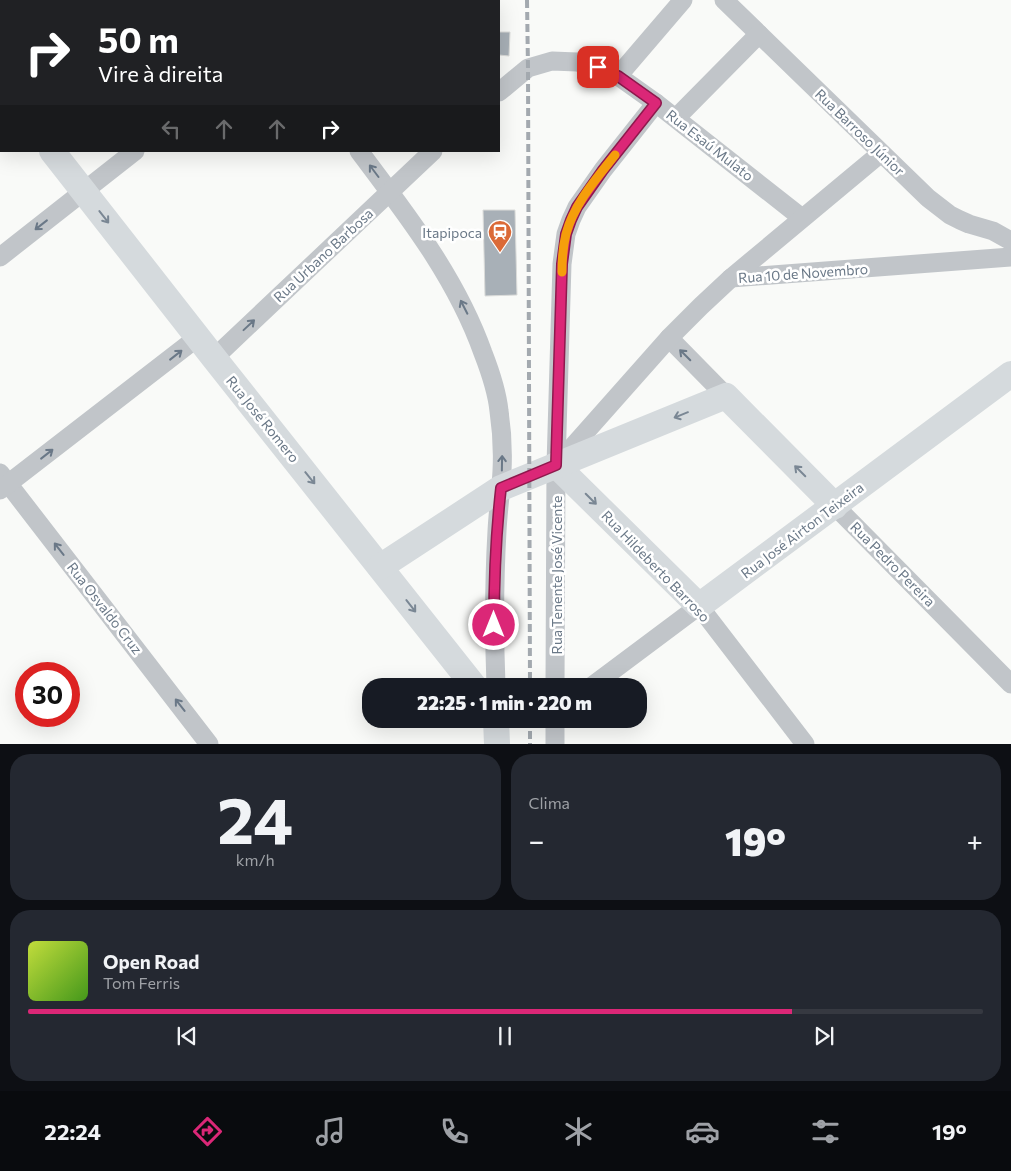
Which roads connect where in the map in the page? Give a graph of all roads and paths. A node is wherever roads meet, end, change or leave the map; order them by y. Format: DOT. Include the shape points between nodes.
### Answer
graph roads {
  1 [pos="683,0"];
  2 [pos="724,0"];
  3 [pos="759,34"];
  4 [pos="618,76"];
  5 [pos="500,91"];
  6 [pos="656,103"];
  7 [pos="676,118"];
  8 [pos="53,152"];
  9 [pos="134,152"];
  10 [pos="360,152"];
  11 [pos="432,152"];
  12 [pos="881,153"];
  13 [pos="84,191"];
  14 [pos="390,192"];
  15 [pos="802,218"];
  16 [pos="1011,241"];
  17 [pos="0,257"];
  18 [pos="1011,257"];
  19 [pos="730,278"];
  20 [pos="198,338"];
  21 [pos="668,338"];
  22 [pos="214,358"];
  23 [pos="1011,374"];
  24 [pos="726,396"];
  25 [pos="556,465"];
  26 [pos="3,482"];
  27 [pos="501,488"];
  28 [pos="835,506"];
  29 [pos="380,567"];
  30 [pos="699,606"];
  31 [pos="468,678"];
  32 [pos="496,678"];
  33 [pos="555,678"];
  34 [pos="603,678"];
  35 [pos="1011,684"];
  36 [pos="496,728"];
  37 [pos="555,728"];
  38 [pos="209,744"];
  39 [pos="497,744"];
  40 [pos="555,744"];
  41 [pos="805,744"];
  1 -- 4 [label="street"];
  2 -- 3 [label="street, Rua Barroso Júnior"];
  3 -- 7 [label="street"];
  3 -- 12 [label="street, Rua Barroso Júnior"];
  4 -- 5 [label="street, Rua Esaú Mulato" via="577,62 552,61 528,68"];
  4 -- 6 [label="street, Rua Esaú Mulato"];
  6 -- 7 [label="street, Rua Esaú Mulato"];
  6 -- 25 [label="street, Rua Tenente José Vicente" via="585,195 566,234 562,264"];
  7 -- 15 [label="street, Rua Esaú Mulato"];
  8 -- 13 [label="street, Rua José Romero"];
  9 -- 13 [label="street"];
  14 -- 10 [label="street, one-way"];
  11 -- 14 [label="street, Rua Urbano Barbosa"];
  12 -- 15 [label="street"];
  12 -- 16 [label="street, Rua Barroso Júnior" via="950,215 994,230"];
  13 -- 17 [label="street, one-way"];
  13 -- 20 [label="street, Rua José Romero, one-way"];
  22 -- 14 [label="street, Rua Urbano Barbosa, one-way"];
  27 -- 14 [label="street, one-way" via="499,408 478,338 453,285"];
  15 -- 19 [label="street"];
  18 -- 19 [label="street, Rua 10 de Novembro"];
  19 -- 21 [label="street, Rua 10 de Novembro"];
  20 -- 22 [label="street, Rua José Romero"];
  26 -- 20 [label="street, one-way"];
  24 -- 21 [label="street, Rua Pedro Pereira, one-way"];
  21 -- 25 [label="street, Rua 10 de Novembro"];
  22 -- 29 [label="street, Rua José Romero, one-way"];
  23 -- 28 [label="street, Rua José Airton Teixeira"];
  24 -- 25 [label="street, one-way"];
  28 -- 24 [label="street, Rua Pedro Pereira, one-way"];
  25 -- 27 [label="street"];
  25 -- 30 [label="street, Rua Hildeberto Barroso, one-way"];
  25 -- 33 [label="street, Rua Tenente José Vicente"];
  38 -- 26 [label="street, Rua Osvaldo Cruz, one-way"];
  27 -- 29 [label="street"];
  27 -- 32 [label="street" via="495,566"];
  28 -- 30 [label="street, Rua José Airton Teixeira"];
  28 -- 35 [label="street, Rua Pedro Pereira"];
  29 -- 31 [label="street, Rua José Romero, one-way"];
  30 -- 34 [label="street, Rua José Airton Teixeira"];
  30 -- 41 [label="street, Rua Hildeberto Barroso"];
  36 -- 39 [label="street"];
  37 -- 40 [label="street"];
}
